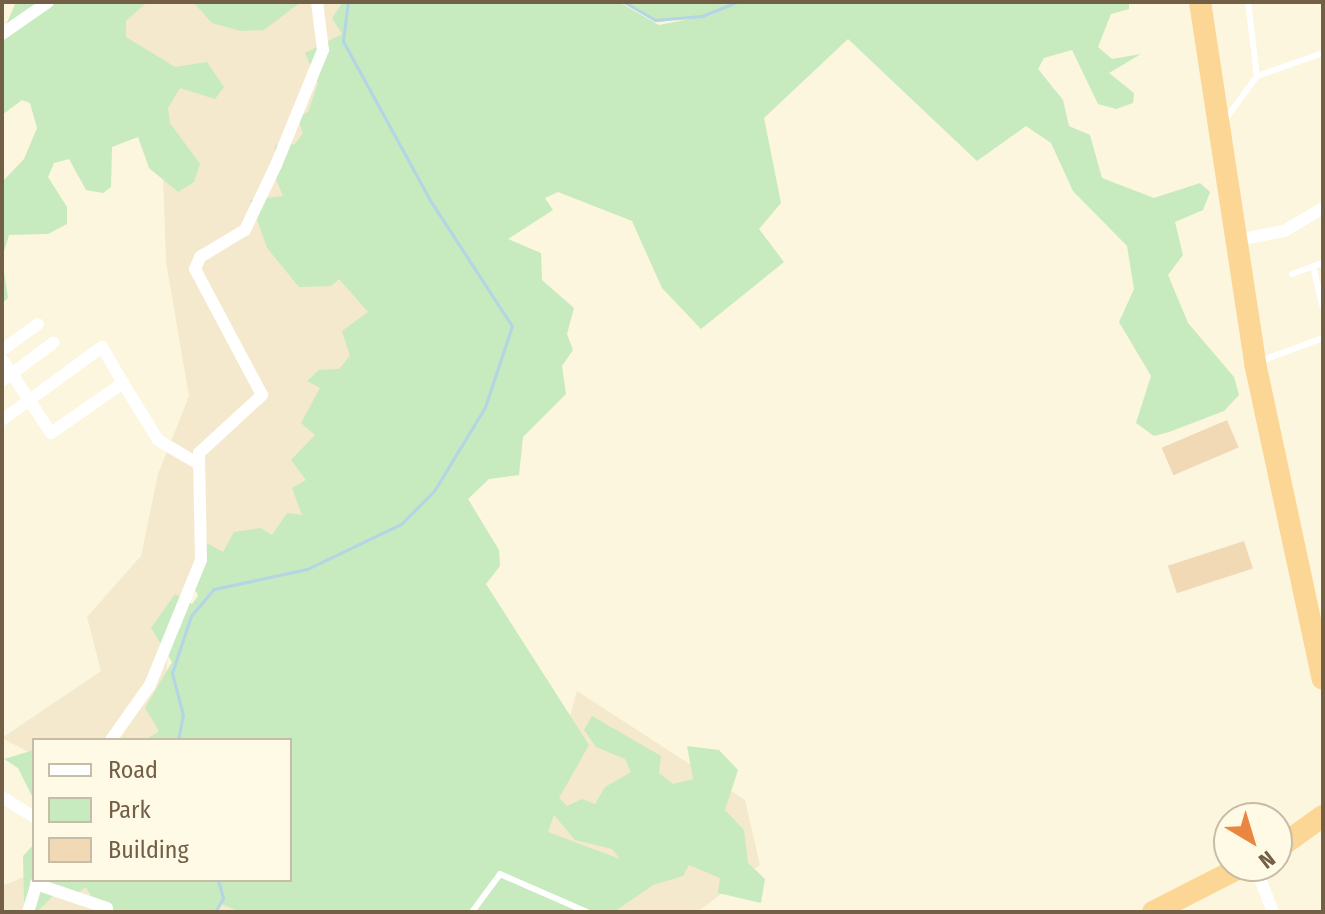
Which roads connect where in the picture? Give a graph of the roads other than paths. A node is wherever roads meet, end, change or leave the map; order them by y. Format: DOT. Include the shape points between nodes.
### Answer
graph roads {
  1 [pos="48,2"];
  2 [pos="317,2"];
  3 [pos="1200,2"];
  4 [pos="1248,2"];
  5 [pos="2,34"];
  6 [pos="1323,53"];
  7 [pos="1257,76"];
  8 [pos="1219,129"];
  9 [pos="1323,208"];
  10 [pos="1237,240"];
  11 [pos="1323,263"];
  12 [pos="1313,266"];
  13 [pos="1292,274"];
  14 [pos="1323,308"];
  15 [pos="38,324"];
  16 [pos="1323,338"];
  17 [pos="53,343"];
  18 [pos="2,350"];
  19 [pos="2,359"];
  20 [pos="1255,363"];
  21 [pos="7,378"];
  22 [pos="123,383"];
  23 [pos="29,400"];
  24 [pos="2,420"];
  25 [pos="197,463"];
  26 [pos="1323,679"];
  27 [pos="112,738"];
  28 [pos="2,797"];
  29 [pos="32,816"];
  30 [pos="1323,816"];
  31 [pos="1293,838"];
  32 [pos="1213,881"];
  33 [pos="37,882"];
  34 [pos="1261,882"];
  35 [pos="107,908"];
  36 [pos="28,912"];
  37 [pos="472,912"];
  38 [pos="587,912"];
  39 [pos="1153,912"];
  40 [pos="1273,912"];
  1 -- 5 [label="street"];
  2 -- 25 [label="street" via="323,50 276,165 239,237 196,262 198,282 262,395 207,440"];
  3 -- 8 [label="highway"];
  4 -- 7 [label="lane"];
  6 -- 7 [label="lane"];
  7 -- 8 [label="lane"];
  8 -- 10 [label="highway"];
  9 -- 10 [label="street" via="1284,231"];
  10 -- 20 [label="highway"];
  11 -- 12 [label="lane"];
  12 -- 13 [label="lane"];
  12 -- 14 [label="lane"];
  15 -- 18 [label="street"];
  16 -- 20 [label="lane"];
  17 -- 21 [label="street"];
  19 -- 21 [label="street"];
  20 -- 26 [label="highway"];
  21 -- 23 [label="street"];
  22 -- 23 [label="street" via="51,433"];
  22 -- 23 [label="street" via="102,347"];
  22 -- 25 [label="street" via="158,440"];
  23 -- 24 [label="street"];
  25 -- 27 [label="street" via="201,560 150,685"];
  28 -- 29 [label="street"];
  30 -- 31 [label="highway"];
  32 -- 39 [label="highway"];
  33 -- 35 [label="street"];
  33 -- 36 [label="street"];
  34 -- 40 [label="street"];
  37 -- 38 [label="lane" via="500,874"];
}
